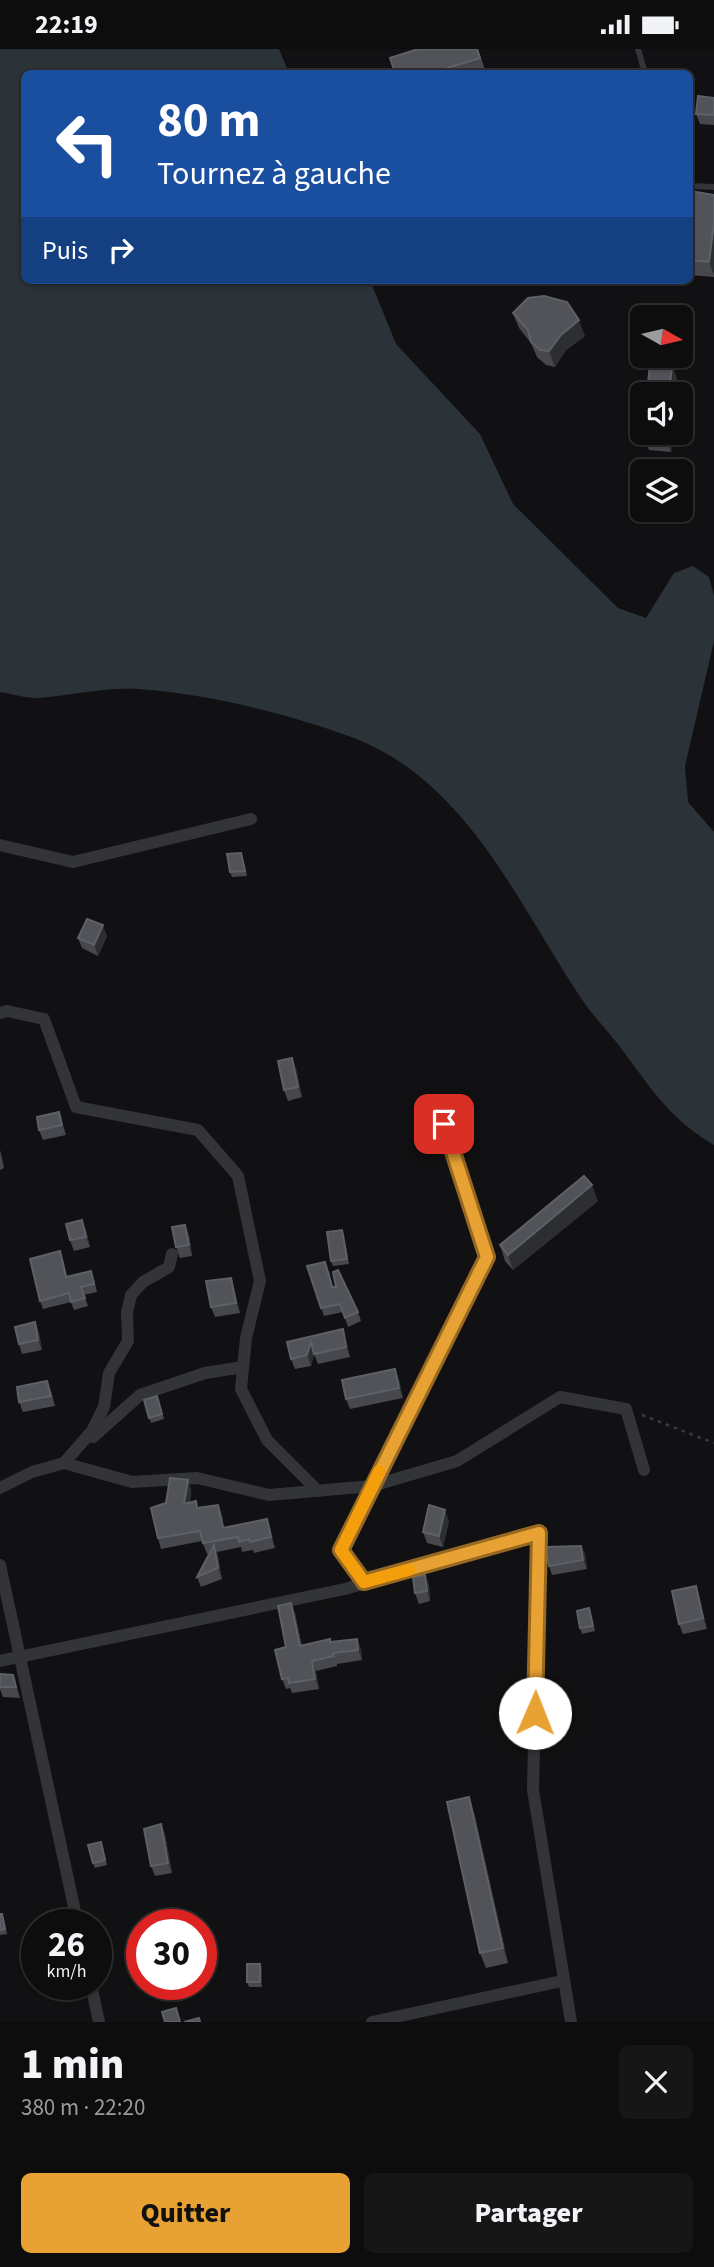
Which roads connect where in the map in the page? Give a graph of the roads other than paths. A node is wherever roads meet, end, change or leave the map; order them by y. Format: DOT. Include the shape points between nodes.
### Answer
graph roads {
  1 [pos="638,49"];
  2 [pos="644,70"];
  3 [pos="693,186"];
  4 [pos="714,187"];
  5 [pos="250,819"];
  6 [pos="0,845"];
  7 [pos="0,1013"];
  8 [pos="444,1124"];
  9 [pos="172,1254"];
  10 [pos="243,1367"];
  11 [pos="64,1463"];
  12 [pos="644,1470"];
  13 [pos="372,1486"];
  14 [pos="0,1488"];
  15 [pos="318,1491"];
  16 [pos="0,1565"];
  17 [pos="364,1582"];
  18 [pos="20,1657"];
  19 [pos="0,1661"];
  20 [pos="75,1909"];
  21 [pos="562,1981"];
  22 [pos="94,2000"];
  23 [pos="99,2022"];
  24 [pos="372,2022"];
  25 [pos="571,2022"];
  1 -- 2 [label="lane"];
  3 -- 4 [label="lane"];
  5 -- 6 [label="street" via="73,862"];
  7 -- 10 [label="street" via="44,1019 76,1107 198,1130 238,1177 260,1282"];
  8 -- 13 [label="street" via="487,1257"];
  9 -- 11 [label="street" via="169,1267 131,1295 128,1341 109,1373 104,1407 92,1431"];
  10 -- 11 [label="street" via="205,1373 140,1395"];
  10 -- 15 [label="street" via="241,1389 267,1440"];
  11 -- 14 [label="street"];
  11 -- 15 [label="street" via="132,1482 197,1478 269,1495"];
  12 -- 13 [label="street" via="626,1409 560,1397 457,1461"];
  13 -- 15 [label="street"];
  13 -- 17 [label="street" via="341,1550"];
  16 -- 18 [label="street"];
  17 -- 18 [label="street"];
  17 -- 21 [label="street" via="539,1533 533,1790"];
  18 -- 19 [label="street"];
  18 -- 20 [label="street"];
  21 -- 24 [label="street"];
  21 -- 25 [label="street"];
  22 -- 23 [label="street"];
}
